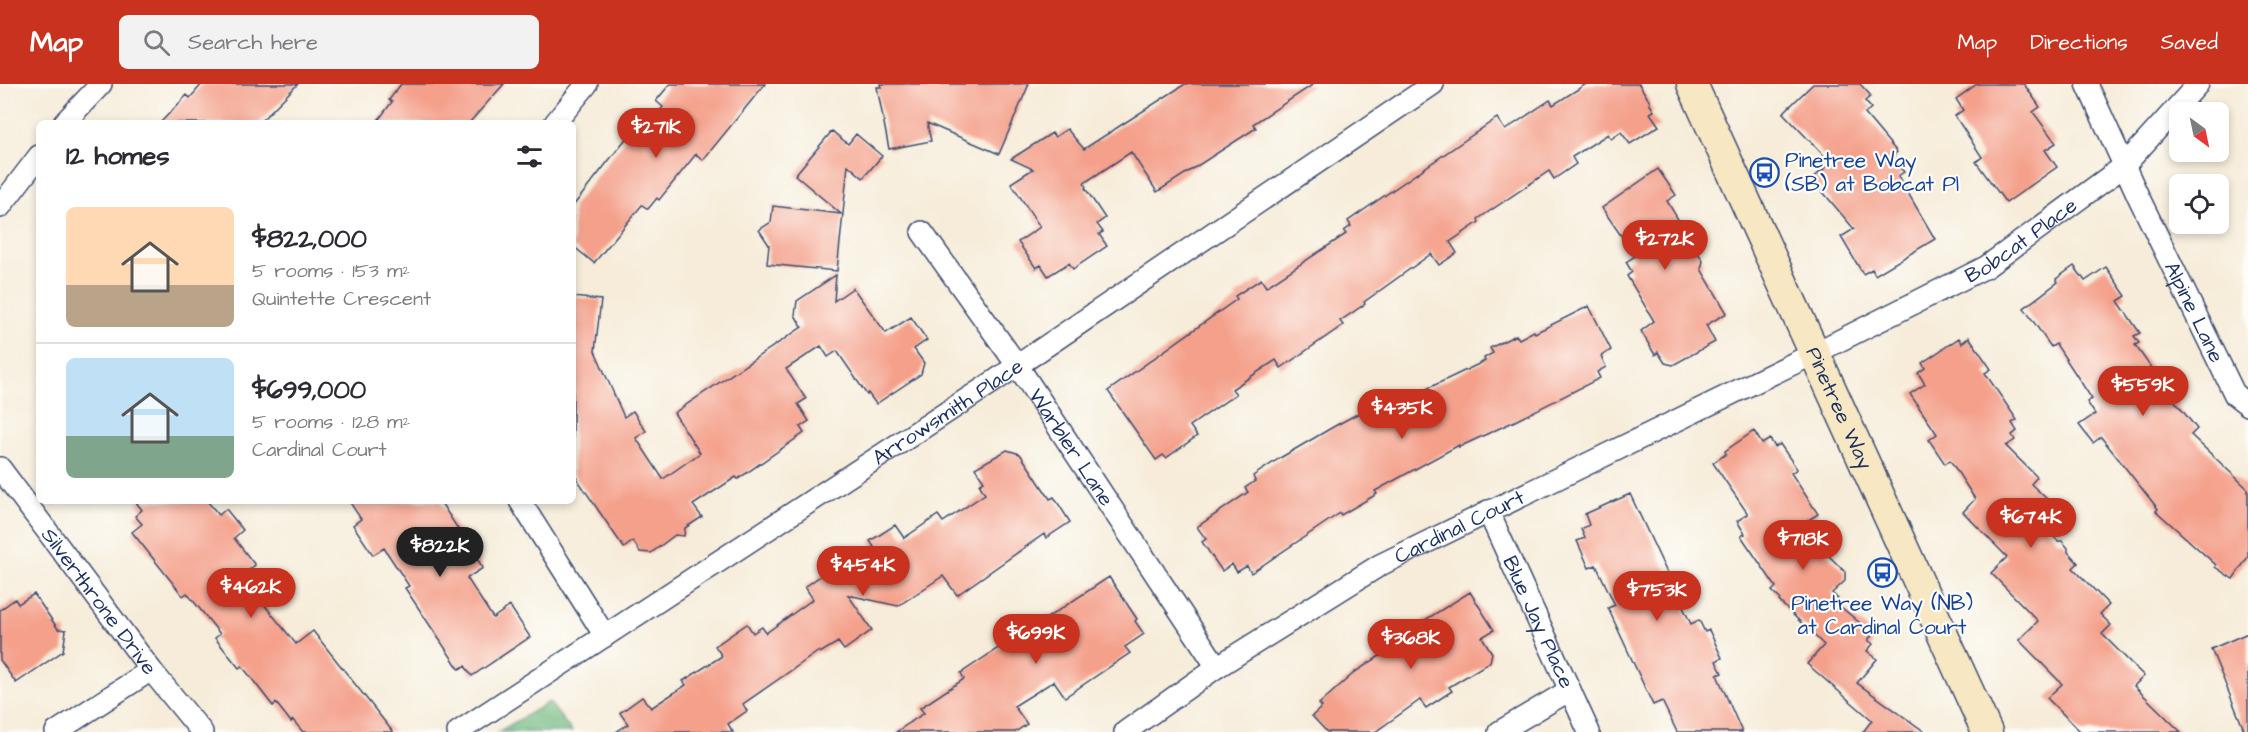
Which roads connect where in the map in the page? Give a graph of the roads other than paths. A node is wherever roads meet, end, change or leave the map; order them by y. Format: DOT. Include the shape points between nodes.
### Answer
graph roads {
  1 [pos="101,84"];
  2 [pos="587,84"];
  3 [pos="1433,84"];
  4 [pos="1692,84"];
  5 [pos="2087,84"];
  6 [pos="2198,84"];
  7 [pos="67,120"];
  8 [pos="557,120"];
  9 [pos="36,160"];
  10 [pos="2124,166"];
  11 [pos="0,207"];
  12 [pos="922,232"];
  13 [pos="1813,354"];
  14 [pos="1017,365"];
  15 [pos="2248,405"];
  16 [pos="0,468"];
  17 [pos="522,504"];
  18 [pos="1488,511"];
  19 [pos="605,636"];
  20 [pos="1217,667"];
  21 [pos="151,670"];
  22 [pos="1570,690"];
  23 [pos="56,732"];
  24 [pos="202,732"];
  25 [pos="458,732"];
  26 [pos="1125,732"];
  27 [pos="1498,732"];
  28 [pos="1589,732"];
  29 [pos="1987,732"];
  1 -- 7 [label="street"];
  2 -- 8 [label="street"];
  3 -- 14 [label="street, Arrowsmith Place"];
  4 -- 13 [label="street, Pinetree Way"];
  5 -- 10 [label="street, Alpine Lane"];
  6 -- 10 [label="street, Bobcat Place"];
  9 -- 11 [label="street"];
  10 -- 13 [label="street, Bobcat Place" via="1986,267"];
  10 -- 15 [label="street, Alpine Lane" via="2235,395"];
  12 -- 14 [label="street, Warbler Lane"];
  13 -- 18 [label="street, Cardinal Court"];
  13 -- 29 [label="street, Pinetree Way"];
  14 -- 19 [label="street, Arrowsmith Place"];
  14 -- 20 [label="street, Warbler Lane"];
  16 -- 21 [label="street, Silverthrone Drive"];
  17 -- 19 [label="street"];
  18 -- 20 [label="street, Cardinal Court" via="1380,565"];
  18 -- 22 [label="street, Blue Jay Place"];
  19 -- 25 [label="street, Arrowsmith Place"];
  20 -- 26 [label="street, Cardinal Court"];
  21 -- 23 [label="street"];
  21 -- 24 [label="street, Silverthrone Drive"];
  22 -- 27 [label="street"];
  22 -- 28 [label="street, Blue Jay Place"];
}
